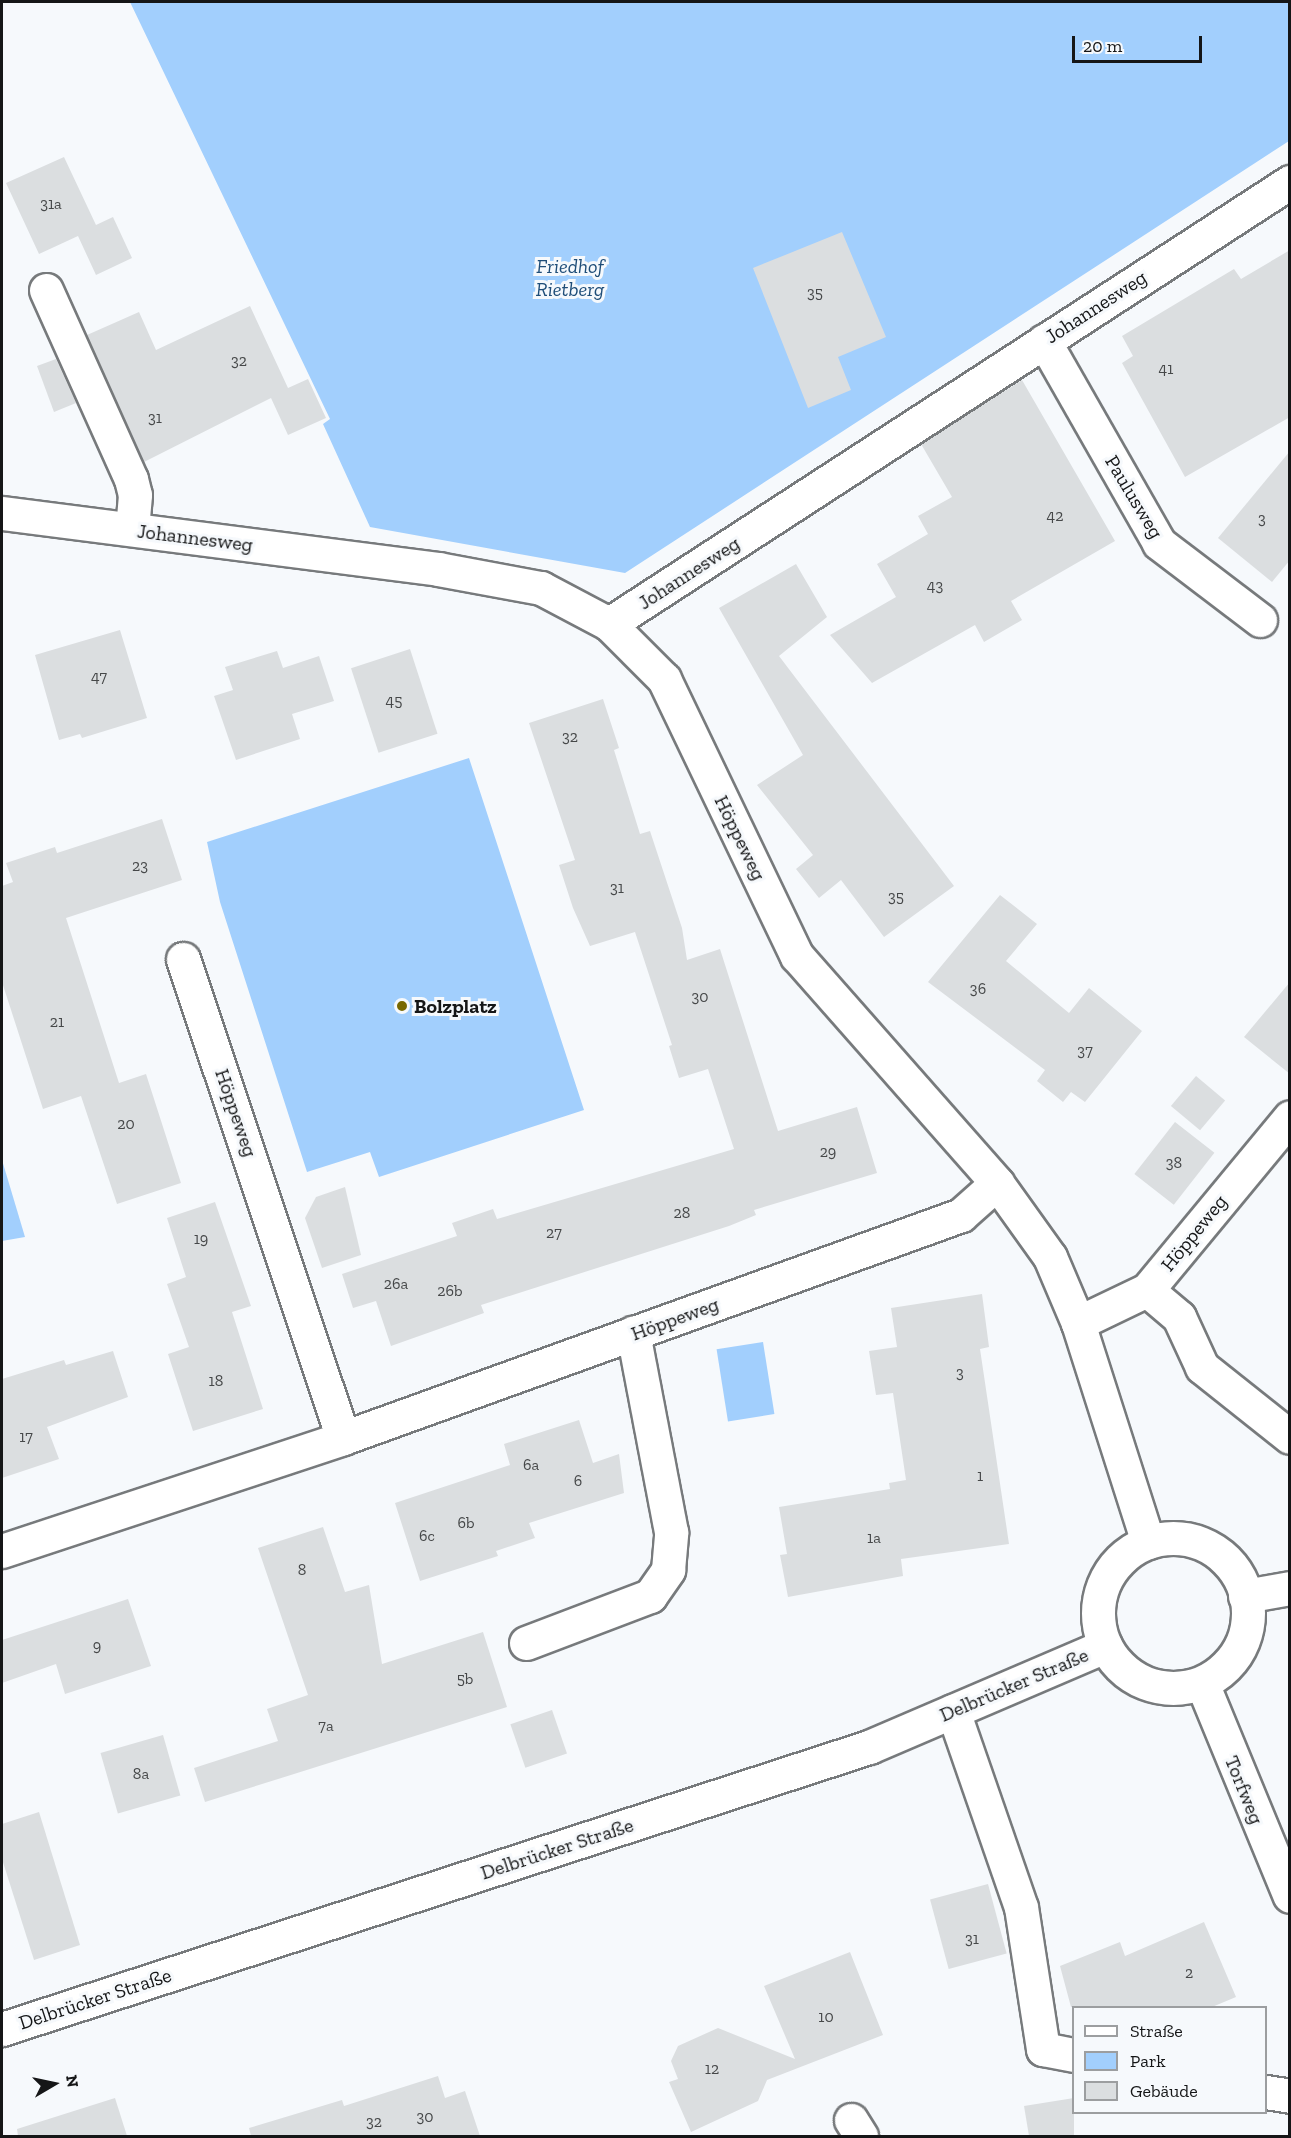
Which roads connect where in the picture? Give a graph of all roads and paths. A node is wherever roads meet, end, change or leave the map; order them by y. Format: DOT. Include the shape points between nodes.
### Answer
graph roads {
  1 [pos="1290,182"];
  2 [pos="46,290"];
  3 [pos="1044,341"];
  4 [pos="2,513"];
  5 [pos="132,530"];
  6 [pos="1260,620"];
  7 [pos="609,624"];
  8 [pos="183,959"];
  9 [pos="1290,1117"];
  10 [pos="997,1183"];
  11 [pos="1148,1290"];
  12 [pos="1078,1323"];
  13 [pos="633,1334"];
  14 [pos="1290,1437"];
  15 [pos="343,1438"];
  16 [pos="1148,1542"];
  17 [pos="2,1551"];
  18 [pos="1290,1588"];
  19 [pos="1245,1596"];
  20 [pos="525,1643"];
  21 [pos="1105,1646"];
  22 [pos="1202,1683"];
  23 [pos="953,1711"];
  24 [pos="1290,1896"];
  25 [pos="2,2030"];
  26 [pos="1072,2055"];
  27 [pos="1267,2091"];
  28 [pos="1290,2096"];
  1 -- 3 [label="street, Johannesweg"];
  2 -- 5 [label="street" via="131,479 135,495"];
  3 -- 6 [label="street, Paulusweg" via="1159,543"];
  3 -- 7 [label="street, Johannesweg"];
  4 -- 5 [label="street, Johannesweg"];
  5 -- 7 [label="street, Johannesweg" via="438,569 541,588"];
  7 -- 10 [label="street, Höppeweg" via="664,679 797,956"];
  8 -- 15 [label="street, Höppeweg"];
  9 -- 11 [label="street, Höppeweg"];
  10 -- 12 [label="street, Höppeweg" via="1050,1257"];
  10 -- 13 [label="street, Höppeweg" via="961,1215"];
  11 -- 12 [label="street, Höppeweg"];
  11 -- 14 [label="street" via="1179,1317 1202,1367"];
  12 -- 16 [label="street, Höppeweg"];
  13 -- 15 [label="street, Höppeweg"];
  13 -- 20 [label="street" via="671,1532 668,1570 650,1596"];
  15 -- 17 [label="street, Höppeweg"];
  16 -- 19 [label="street" via="1173,1538 1197,1542 1219,1554 1236,1573"];
  16 -- 21 [label="street" via="1126,1554 1109,1573 1100,1596 1098,1622"];
  18 -- 19 [label="street"];
  19 -- 22 [label="street" via="1248,1617 1234,1656"];
  21 -- 22 [label="street" via="1118,1665 1135,1679 1156,1687"];
  21 -- 23 [label="street, Delbrücker Straße"];
  22 -- 24 [label="street, Torfweg"];
  23 -- 25 [label="street, Delbrücker Straße" via="869,1747"];
  23 -- 26 [label="street" via="1021,1907 1043,2049"];
  27 -- 28 [label="street"];
}
